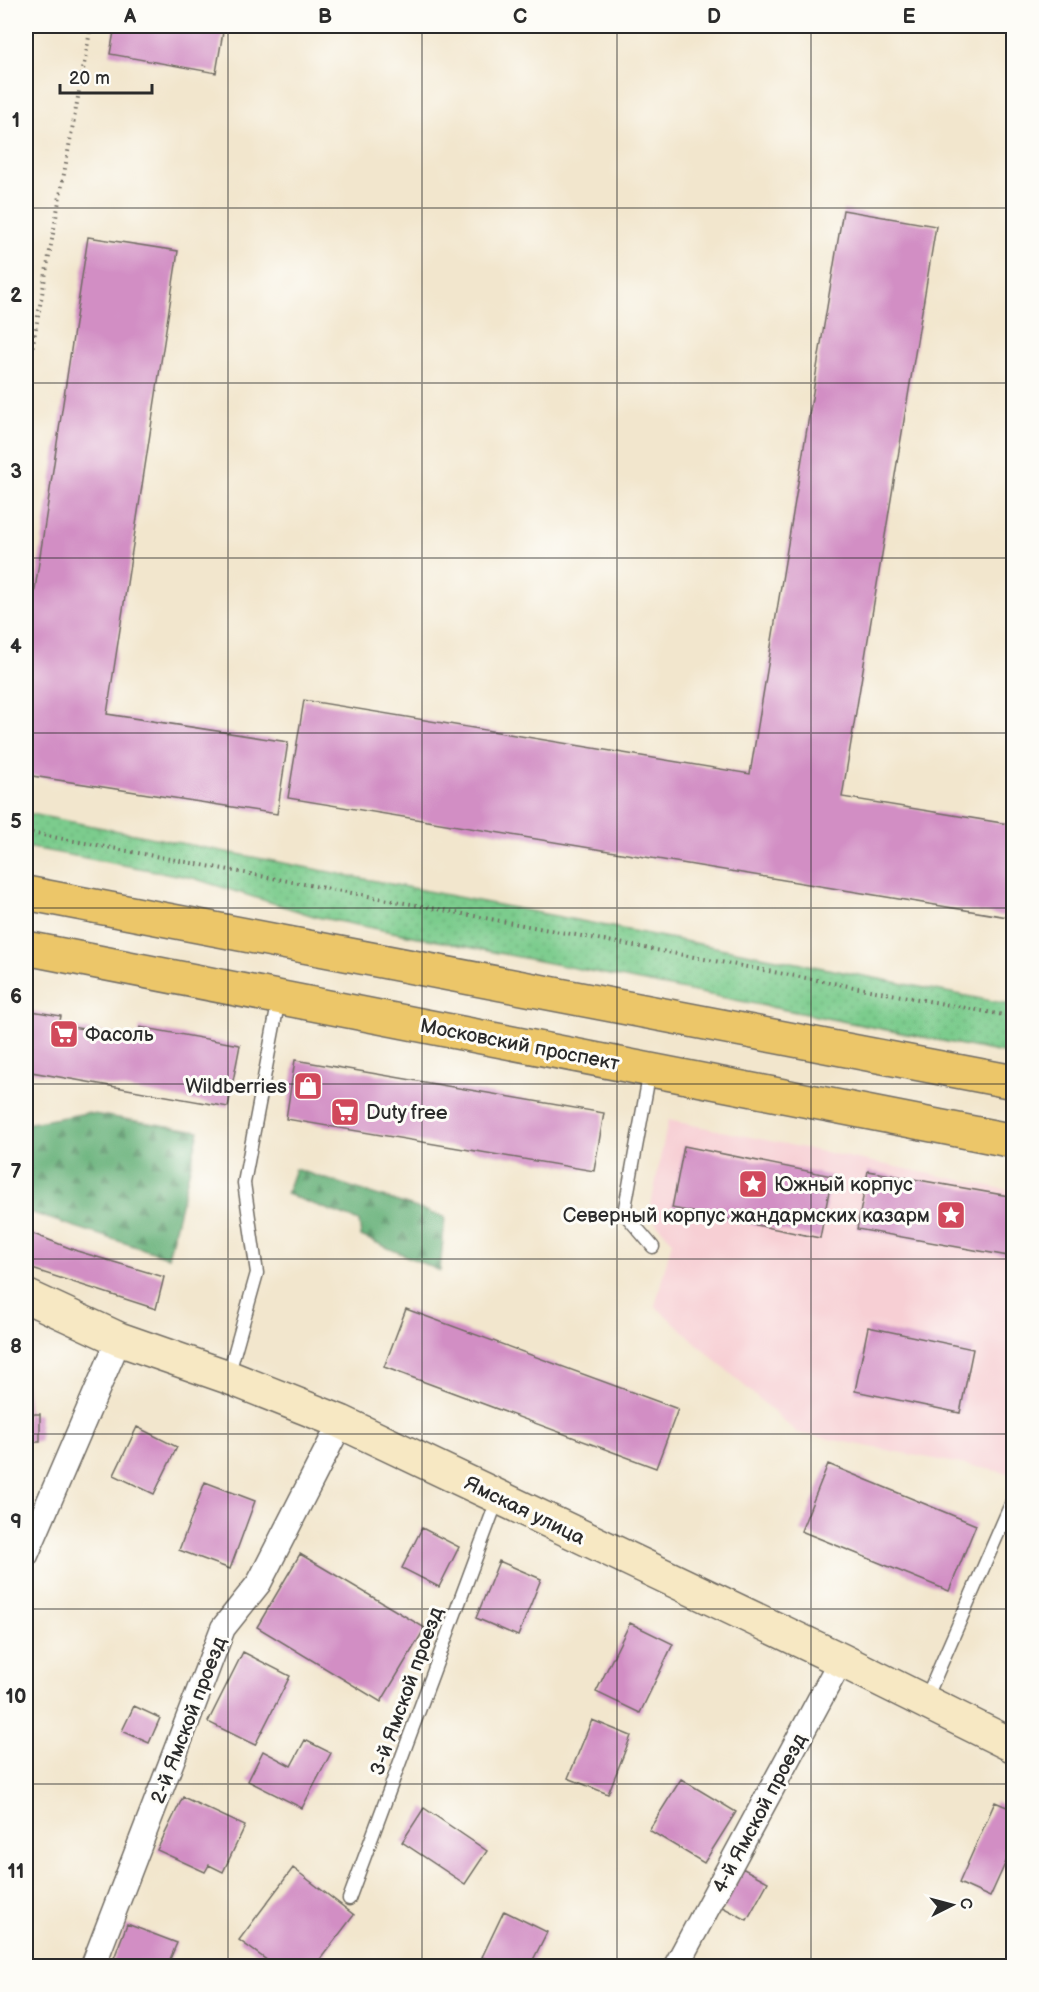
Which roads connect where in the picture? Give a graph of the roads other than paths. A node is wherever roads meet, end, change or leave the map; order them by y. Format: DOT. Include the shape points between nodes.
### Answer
graph roads {
  1 [pos="26,893"];
  2 [pos="26,948"];
  3 [pos="279,998"];
  4 [pos="650,1069"];
  5 [pos="1014,1082"];
  6 [pos="1014,1141"];
  7 [pos="653,1247"];
  8 [pos="26,1296"];
  9 [pos="119,1339"];
  10 [pos="228,1377"];
  11 [pos="341,1422"];
  12 [pos="499,1497"];
  13 [pos="1014,1497"];
  14 [pos="26,1555"];
  15 [pos="842,1660"];
  16 [pos="925,1702"];
  17 [pos="1014,1746"];
  18 [pos="349,1899"];
  19 [pos="93,1966"];
  20 [pos="676,1966"];
  1 -- 5 [label="main road"];
  2 -- 3 [label="main road, Московский проспект"];
  3 -- 4 [label="main road, Московский проспект"];
  3 -- 10 [label="lane" via="244,1184 256,1273"];
  4 -- 6 [label="main road, Московский проспект"];
  4 -- 7 [label="lane" via="624,1213"];
  8 -- 9 [label="main road, Ямская улица"];
  9 -- 10 [label="main road, Ямская улица"];
  9 -- 14 [label="street"];
  10 -- 11 [label="main road, Ямская улица"];
  11 -- 12 [label="main road, Ямская улица"];
  11 -- 19 [label="street, 2-й Ямской проезд" via="259,1583 224,1628"];
  12 -- 15 [label="main road, Ямская улица"];
  12 -- 18 [label="lane, 3-й Ямской проезд"];
  13 -- 16 [label="lane"];
  15 -- 16 [label="main road, Ямская улица"];
  15 -- 20 [label="street, 4-й Ямской проезд"];
  16 -- 17 [label="main road, Ямская улица"];
}
